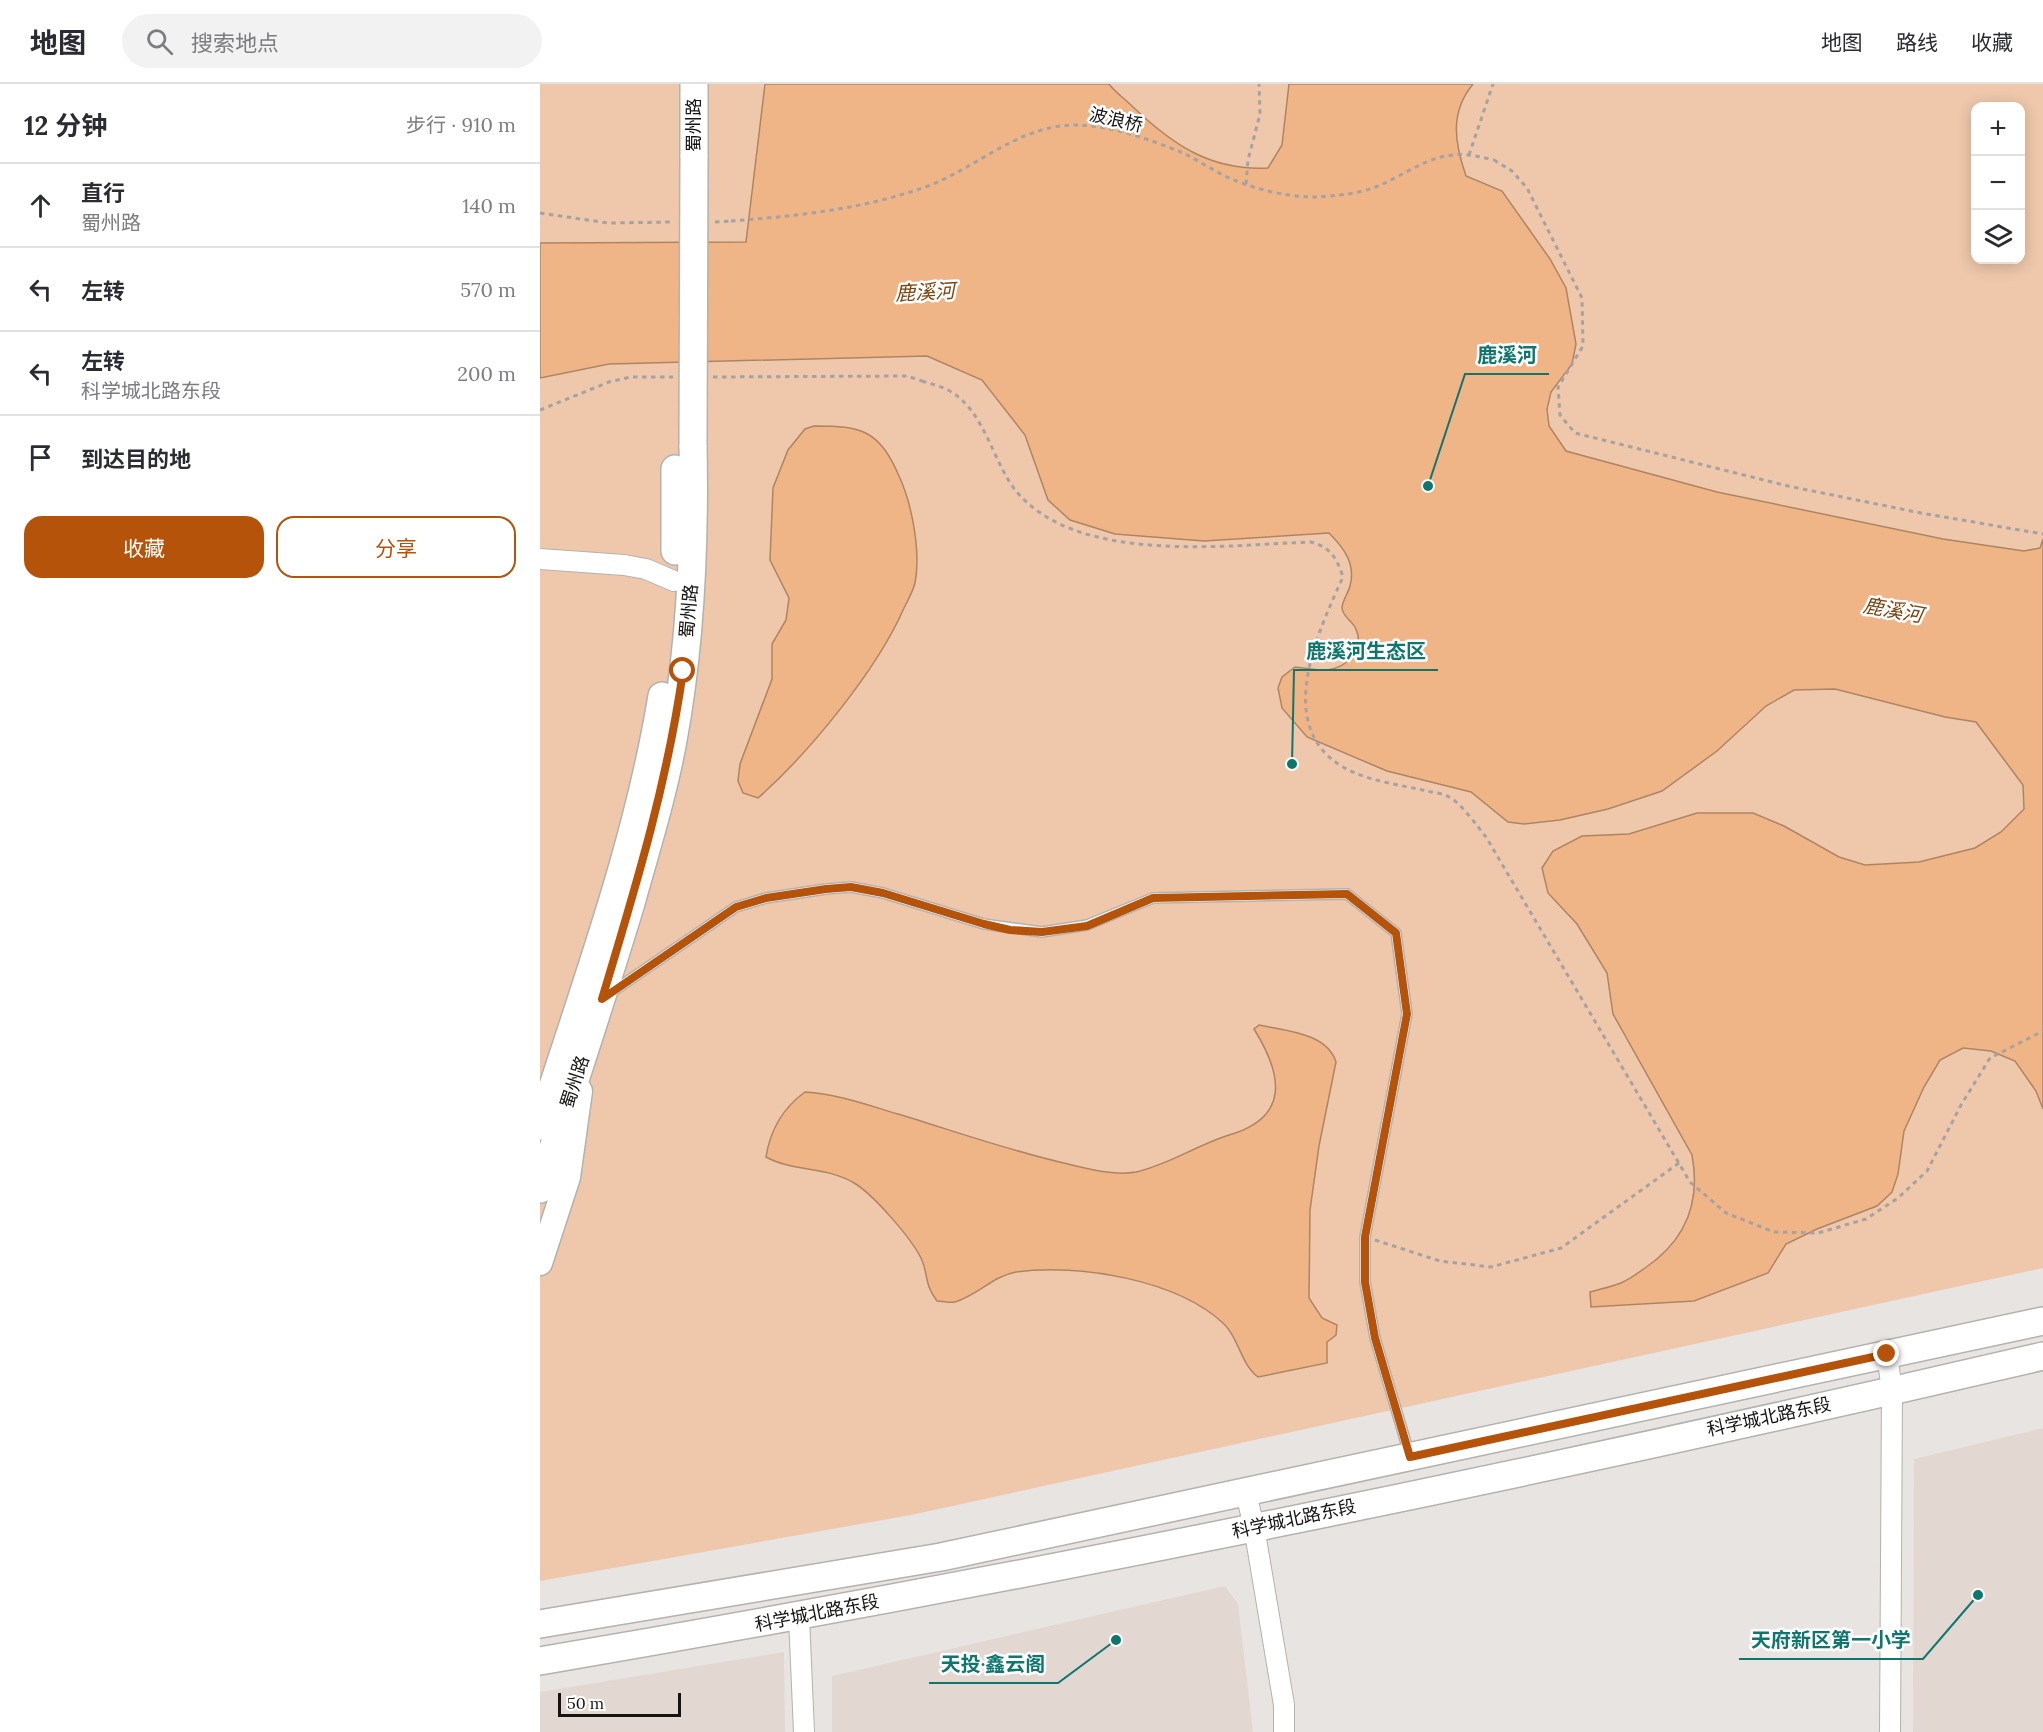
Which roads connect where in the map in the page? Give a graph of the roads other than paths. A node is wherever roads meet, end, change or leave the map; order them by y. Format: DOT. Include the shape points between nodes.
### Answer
graph roads {
  1 [pos="676,84"];
  2 [pos="694,84"];
  3 [pos="685,156"];
  4 [pos="684,445"];
  5 [pos="540,559"];
  6 [pos="674,581"];
  7 [pos="602,999"];
  8 [pos="575,1050"];
  9 [pos="540,1092"];
  10 [pos="540,1126"];
  11 [pos="540,1189"];
  12 [pos="540,1263"];
  13 [pos="2043,1321"];
  14 [pos="1887,1354"];
  15 [pos="2043,1356"];
  16 [pos="1892,1391"];
  17 [pos="1410,1457"];
  18 [pos="1246,1492"];
  19 [pos="1254,1527"];
  20 [pos="800,1617"];
  21 [pos="546,1620"];
  22 [pos="540,1661"];
  23 [pos="804,1732"];
  24 [pos="1284,1732"];
  25 [pos="1890,1732"];
  1 -- 3 [label="main road, 蜀州路"];
  2 -- 3 [label="main road, 蜀州路"];
  3 -- 4 [label="main road, 蜀州路, bridge"];
  4 -- 6 [label="main road, 蜀州路"];
  4 -- 7 [label="main road, 蜀州路" via="694,514 690,596 673,740 656,815"];
  5 -- 6 [label="street, bridge" via="624,565"];
  6 -- 8 [label="main road, 蜀州路" via="658,721"];
  7 -- 8 [label="main road, 蜀州路"];
  7 -- 17 [label="lane" via="736,907 798,891 851,887 984,924 1042,932 1087,926 1153,898 1347,894 1396,933 1407,1014 1365,1237 1365,1282 1375,1338"];
  8 -- 9 [label="street"];
  8 -- 10 [label="main road, 蜀州路"];
  8 -- 11 [label="main road, 蜀州路"];
  8 -- 12 [label="street" via="568,1177"];
  13 -- 14 [label="main road, 科学城北路东段"];
  14 -- 16 [label="street"];
  14 -- 17 [label="main road, 科学城北路东段"];
  15 -- 16 [label="main road, 科学城北路东段"];
  16 -- 19 [label="main road, 科学城北路东段"];
  16 -- 25 [label="street"];
  17 -- 18 [label="main road, 科学城北路东段"];
  18 -- 19 [label="street"];
  18 -- 21 [label="main road, 科学城北路东段" via="941,1557"];
  19 -- 20 [label="main road, 科学城北路东段"];
  19 -- 24 [label="street" via="1284,1705"];
  20 -- 22 [label="main road, 科学城北路东段"];
  20 -- 23 [label="street"];
}
